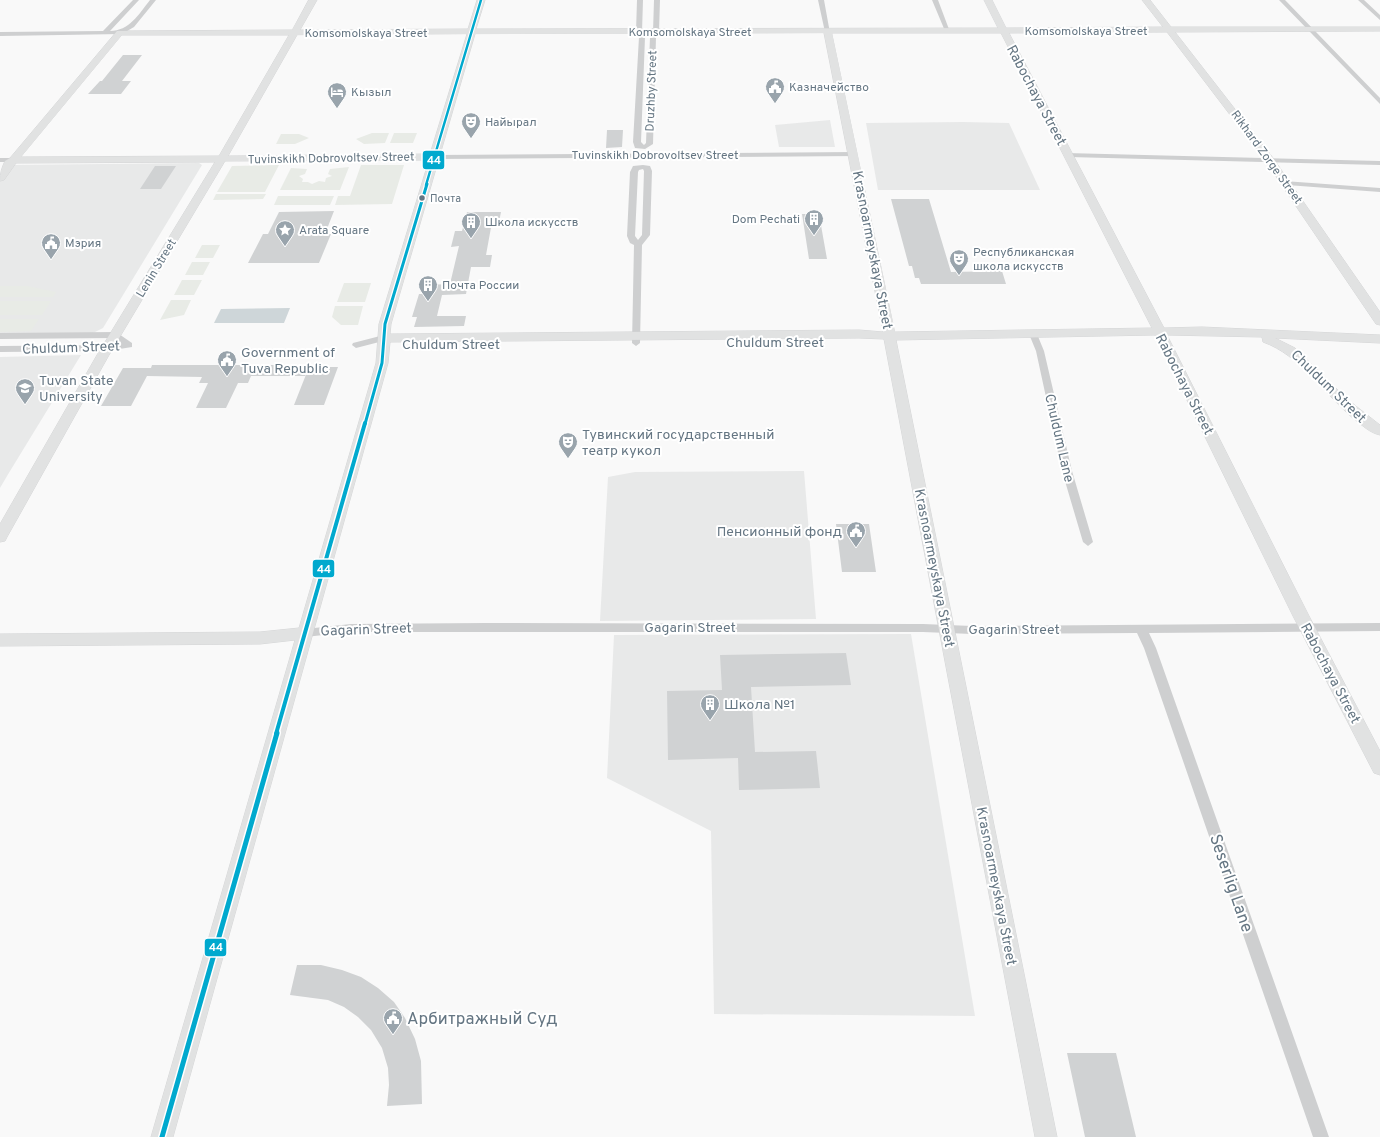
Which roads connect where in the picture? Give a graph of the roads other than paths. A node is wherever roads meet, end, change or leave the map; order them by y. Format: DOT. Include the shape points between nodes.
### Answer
graph roads {
  1 [pos="136,0"];
  2 [pos="153,0"];
  3 [pos="313,0"];
  4 [pos="481,0"];
  5 [pos="640,0"];
  6 [pos="657,0"];
  7 [pos="821,0"];
  8 [pos="934,0"];
  9 [pos="988,0"];
  10 [pos="1146,0"];
  11 [pos="1282,0"];
  12 [pos="1361,0"];
  13 [pos="126,9"];
  14 [pos="145,9"];
  15 [pos="1380,18"];
  16 [pos="118,19"];
  17 [pos="137,19"];
  18 [pos="1380,29"];
  19 [pos="1169,30"];
  20 [pos="1309,30"];
  21 [pos="948,31"];
  22 [pos="1003,31"];
  23 [pos="471,32"];
  24 [pos="639,32"];
  25 [pos="656,32"];
  26 [pos="828,32"];
  27 [pos="105,33"];
  28 [pos="120,33"];
  29 [pos="294,33"];
  30 [pos="0,34"];
  31 [pos="1380,102"];
  32 [pos="639,109"];
  33 [pos="651,109"];
  34 [pos="854,154"];
  35 [pos="1069,155"];
  36 [pos="435,157"];
  37 [pos="221,159"];
  38 [pos="0,160"];
  39 [pos="13,160"];
  40 [pos="1270,160"];
  41 [pos="1380,163"];
  42 [pos="0,167"];
  43 [pos="0,178"];
  44 [pos="1287,183"];
  45 [pos="1380,190"];
  46 [pos="638,244"];
  47 [pos="1380,321"];
  48 [pos="1158,332"];
  49 [pos="1230,332"];
  50 [pos="1033,334"];
  51 [pos="116,335"];
  52 [pos="0,336"];
  53 [pos="890,336"];
  54 [pos="1297,336"];
  55 [pos="636,339"];
  56 [pos="1380,339"];
  57 [pos="384,341"];
  58 [pos="108,348"];
  59 [pos="1289,348"];
  60 [pos="0,349"];
  61 [pos="1380,431"];
  62 [pos="0,537"];
  63 [pos="1088,542"];
  64 [pos="1380,627"];
  65 [pos="947,628"];
  66 [pos="1307,628"];
  67 [pos="1141,629"];
  68 [pos="305,633"];
  69 [pos="0,640"];
  70 [pos="1380,768"];
  71 [pos="162,1137"];
  72 [pos="1046,1137"];
  73 [pos="1321,1137"];
  1 -- 13 [label="street"];
  2 -- 14 [label="street"];
  3 -- 29 [label="street, Lenin Street"];
  4 -- 23 [label="street"];
  5 -- 24 [label="street, Druzhby Street"];
  6 -- 25 [label="street, Druzhby Street"];
  7 -- 26 [label="street, Krasnoarmeyskaya Street"];
  8 -- 21 [label="street"];
  9 -- 22 [label="street, Rabochaya Street"];
  10 -- 19 [label="street, Rikhard Zorge Street"];
  11 -- 20 [label="street"];
  12 -- 15 [label="street"];
  13 -- 14 [label="street"];
  13 -- 16 [label="street"];
  14 -- 17 [label="street"];
  16 -- 17 [label="street"];
  16 -- 27 [label="street"];
  17 -- 28 [label="street" via="132,26"];
  18 -- 20 [label="street, Komsomolskaya Street"];
  19 -- 20 [label="street, Komsomolskaya Street"];
  19 -- 22 [label="street, Komsomolskaya Street"];
  19 -- 40 [label="street, Rikhard Zorge Street"];
  20 -- 31 [label="street"];
  21 -- 22 [label="street, Komsomolskaya Street"];
  21 -- 26 [label="street, Komsomolskaya Street"];
  22 -- 35 [label="street, Rabochaya Street"];
  23 -- 24 [label="street, Komsomolskaya Street"];
  23 -- 29 [label="street, Komsomolskaya Street"];
  23 -- 36 [label="street"];
  24 -- 25 [label="street, Komsomolskaya Street"];
  24 -- 32 [label="street, Druzhby Street" via="642,37"];
  25 -- 26 [label="street, Komsomolskaya Street"];
  25 -- 33 [label="street, Druzhby Street" via="653,37"];
  26 -- 34 [label="street, Krasnoarmeyskaya Street"];
  27 -- 28 [label="street, Komsomolskaya Street"];
  27 -- 30 [label="street, Komsomolskaya Street"];
  28 -- 29 [label="street, Komsomolskaya Street"];
  28 -- 39 [label="street"];
  29 -- 37 [label="street, Lenin Street"];
  32 -- 33 [label="street"];
  32 -- 33 [label="street, Druzhby Street" via="637,144 643,147 649,144"];
  34 -- 36 [label="street, Tuvinskikh Dobrovoltsev Street"];
  34 -- 53 [label="street, Krasnoarmeyskaya Street"];
  35 -- 40 [label="street"];
  35 -- 48 [label="street, Rabochaya Street"];
  36 -- 37 [label="street, Tuvinskikh Dobrovoltsev Street"];
  36 -- 57 [label="street" via="385,324"];
  37 -- 39 [label="street, Tuvinskikh Dobrovoltsev Street"];
  37 -- 51 [label="street, Lenin Street"];
  38 -- 39 [label="street, Tuvinskikh Dobrovoltsev Street"];
  39 -- 42 [label="street"];
  39 -- 43 [label="street"];
  40 -- 41 [label="street"];
  40 -- 44 [label="street, Rikhard Zorge Street"];
  44 -- 45 [label="street"];
  44 -- 47 [label="street, Rikhard Zorge Street"];
  46 -- 46 [label="street" via="646,235 648,171 642,167 636,168 634,172 631,236"];
  46 -- 55 [label="street"];
  48 -- 49 [label="street, Chuldum Street"];
  48 -- 50 [label="street, Chuldum Street"];
  48 -- 66 [label="street, Rabochaya Street"];
  49 -- 54 [label="street, Chuldum Street"];
  49 -- 59 [label="street, Chuldum Street" via="1280,343"];
  50 -- 53 [label="street, Chuldum Street"];
  50 -- 63 [label="street, Chuldum Lane" via="1040,351 1066,471"];
  51 -- 52 [label="street, Chuldum Street"];
  51 -- 58 [label="street, Lenin Street"];
  51 -- 58 [label="street, Chuldum Street" via="129,345"];
  53 -- 55 [label="street, Chuldum Street" via="861,342"];
  53 -- 65 [label="street, Krasnoarmeyskaya Street"];
  54 -- 56 [label="street, Chuldum Street"];
  54 -- 59 [label="street" via="1288,343"];
  55 -- 57 [label="street, Chuldum Street"];
  57 -- 68 [label="street" via="382,363"];
  58 -- 60 [label="street, Chuldum Street"];
  58 -- 62 [label="street, Lenin Street"];
  59 -- 61 [label="street, Chuldum Street" via="1322,382"];
  64 -- 66 [label="street, Gagarin Street"];
  65 -- 67 [label="street, Gagarin Street"];
  65 -- 68 [label="street, Gagarin Street" via="477,627 350,628"];
  65 -- 72 [label="street, Krasnoarmeyskaya Street"];
  66 -- 67 [label="street, Gagarin Street"];
  66 -- 70 [label="street, Rabochaya Street"];
  67 -- 73 [label="street, Seserlig Lane"];
  68 -- 69 [label="street, Gagarin Street" via="260,638"];
  68 -- 71 [label="street"];
}
